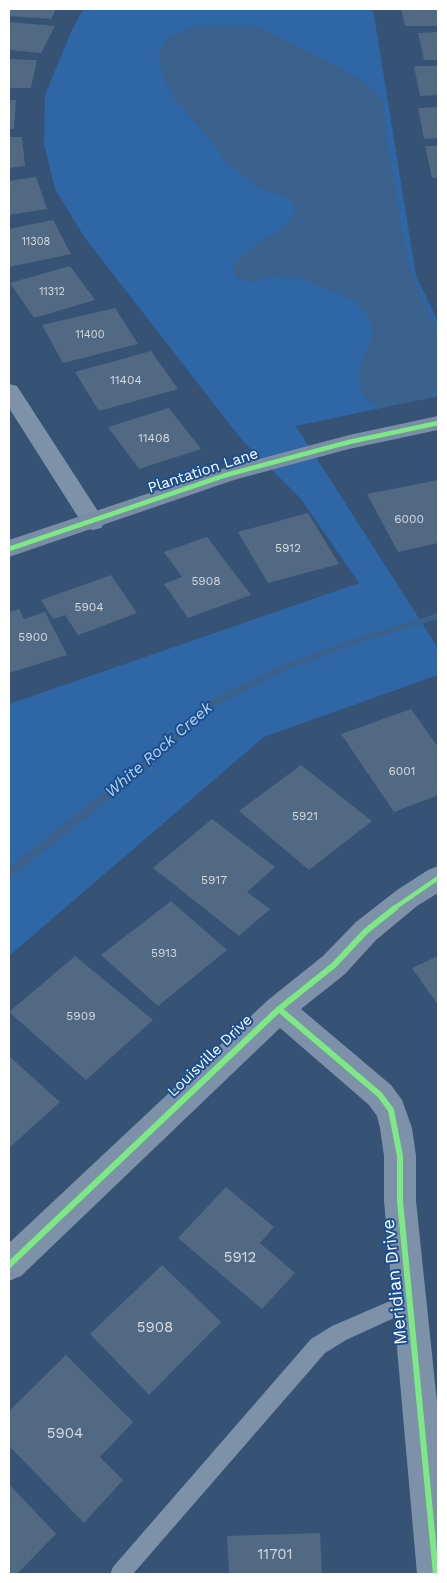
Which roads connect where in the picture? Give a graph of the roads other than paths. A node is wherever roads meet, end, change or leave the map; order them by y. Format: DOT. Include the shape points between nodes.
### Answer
graph roads {
  1 [pos="9,391"];
  2 [pos="438,423"];
  3 [pos="93,522"];
  4 [pos="9,549"];
  5 [pos="438,878"];
  6 [pos="278,1009"];
  7 [pos="9,1265"];
  8 [pos="411,1301"];
  9 [pos="120,1574"];
  10 [pos="436,1574"];
  1 -- 3 [label="street"];
  2 -- 3 [label="street, Plantation Lane" via="349,442 226,475"];
  3 -- 4 [label="street, Plantation Lane"];
  5 -- 6 [label="street, Louisville Drive" via="366,931 334,965"];
  6 -- 7 [label="street, Louisville Drive"];
  6 -- 8 [label="street, Meridian Drive" via="359,1076 391,1110 400,1156 400,1201"];
  8 -- 9 [label="lane" via="339,1333 318,1346"];
  8 -- 10 [label="street, Meridian Drive"];
}
